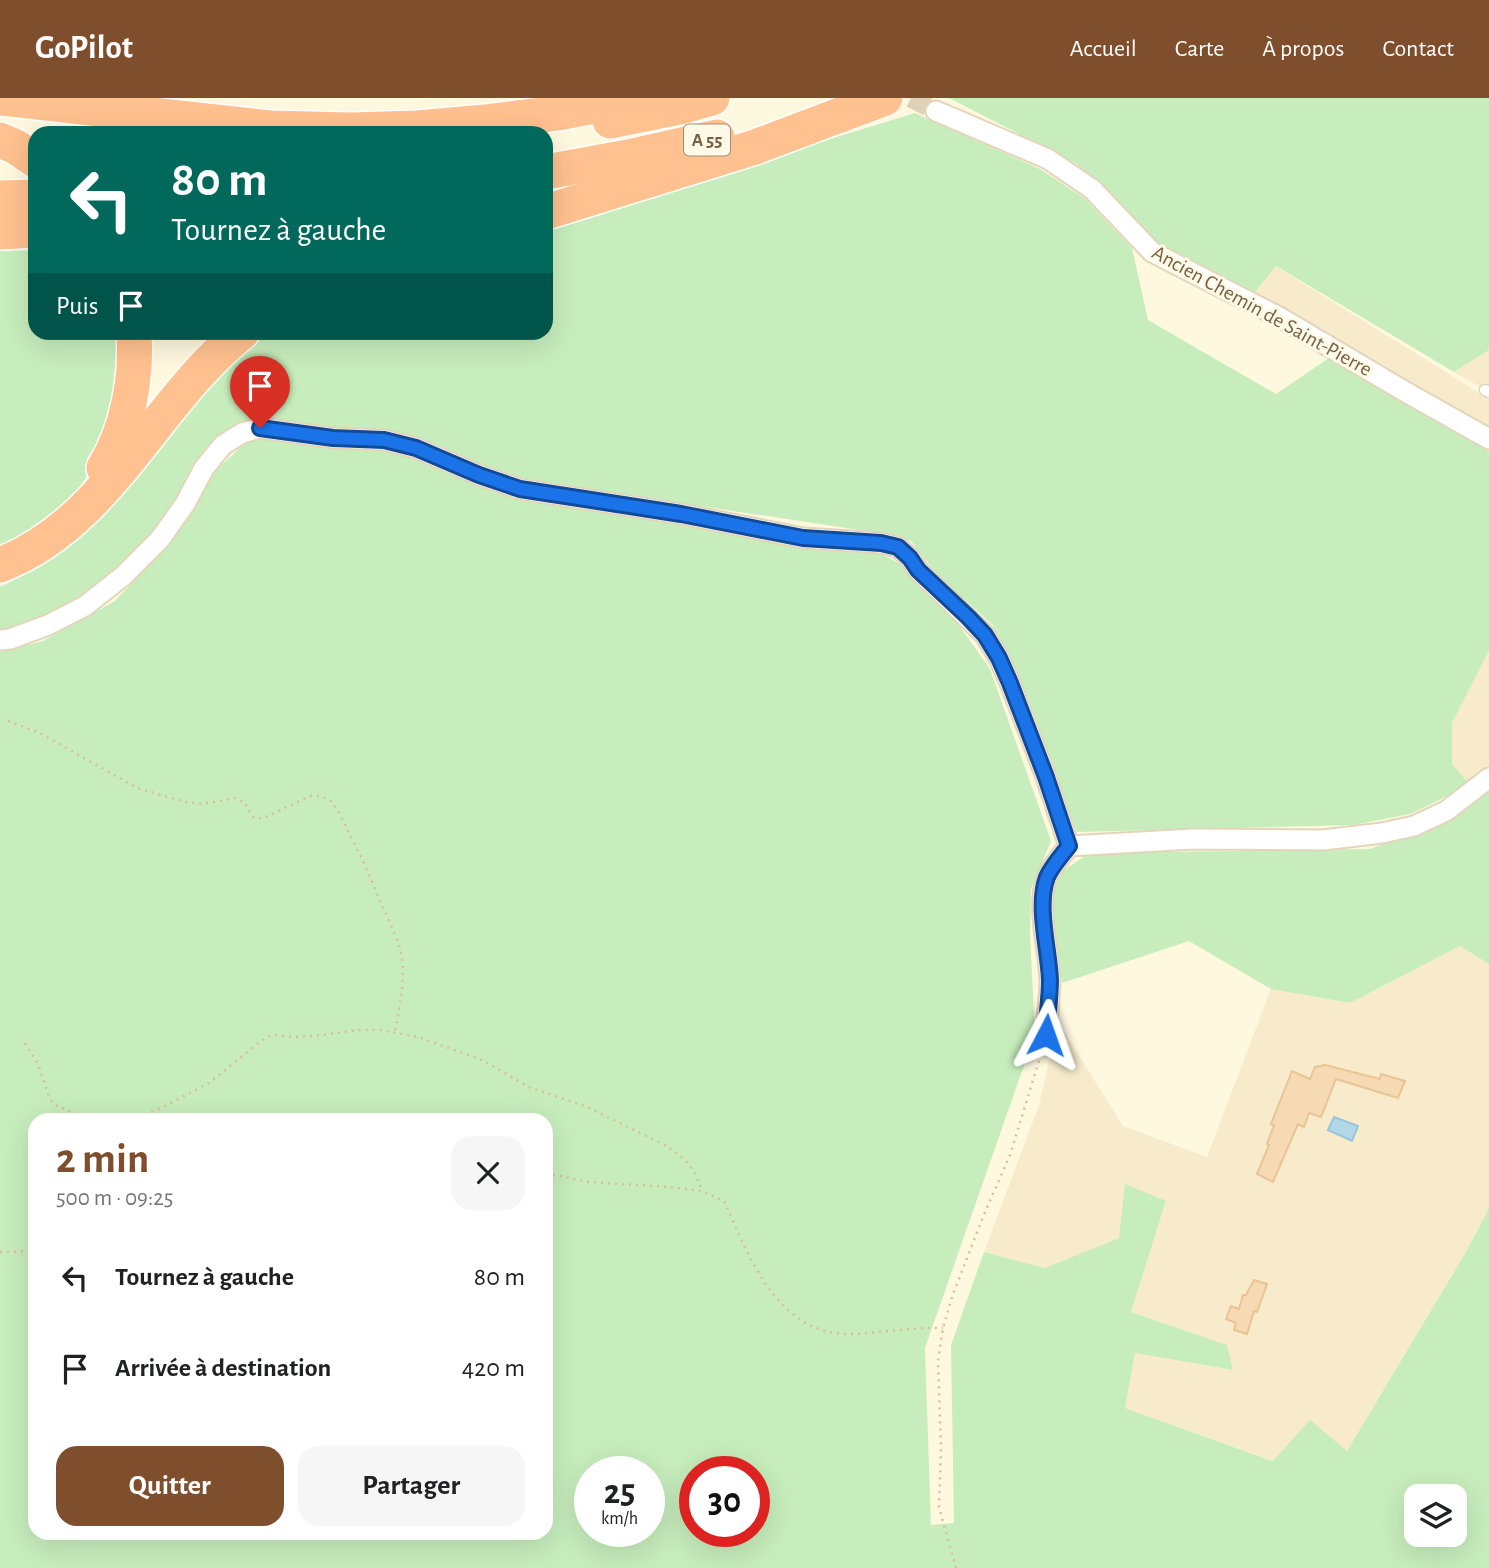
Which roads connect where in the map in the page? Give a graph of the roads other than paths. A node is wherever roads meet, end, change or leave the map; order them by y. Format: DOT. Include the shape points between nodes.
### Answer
graph roads {
  1 [pos="0,98"];
  2 [pos="635,98"];
  3 [pos="712,98"];
  4 [pos="866,98"];
  5 [pos="885,98"];
  6 [pos="936,111"];
  7 [pos="252,126"];
  8 [pos="440,126"];
  9 [pos="553,133"];
  10 [pos="0,140"];
  11 [pos="28,155"];
  12 [pos="553,172"];
  13 [pos="28,197"];
  14 [pos="0,198"];
  15 [pos="553,210"];
  16 [pos="28,230"];
  17 [pos="0,232"];
  18 [pos="134,340"];
  19 [pos="233,340"];
  20 [pos="1489,439"];
  21 [pos="0,564"];
  22 [pos="0,640"];
  23 [pos="1489,778"];
  24 [pos="1069,846"];
  25 [pos="1046,1035"];
  1 -- 7 [label="highway"];
  2 -- 8 [label="highway" via="558,113"];
  3 -- 9 [label="highway, A 55"];
  4 -- 12 [label="highway, A 55" via="723,136"];
  5 -- 15 [label="highway" via="755,147"];
  6 -- 20 [label="street, Ancien Chemin de Saint-Pierre" via="1048,159 1092,189 1152,253 1279,317"];
  10 -- 11 [label="highway"];
  13 -- 14 [label="highway"];
  16 -- 17 [label="highway"];
  18 -- 21 [label="highway" via="126,415 107,463 86,496 60,523"];
  19 -- 21 [label="highway" via="186,387 85,509 41,545"];
  22 -- 24 [label="street" via="48,625 85,606 123,576 160,539 223,445 242,433 260,428 384,440 520,489 803,538 898,547 992,646 1010,683"];
  23 -- 24 [label="street" via="1446,811 1414,826 1382,833 1323,840 1193,839"];
  24 -- 25 [label="street" via="1047,877 1044,890 1050,981"];
}
